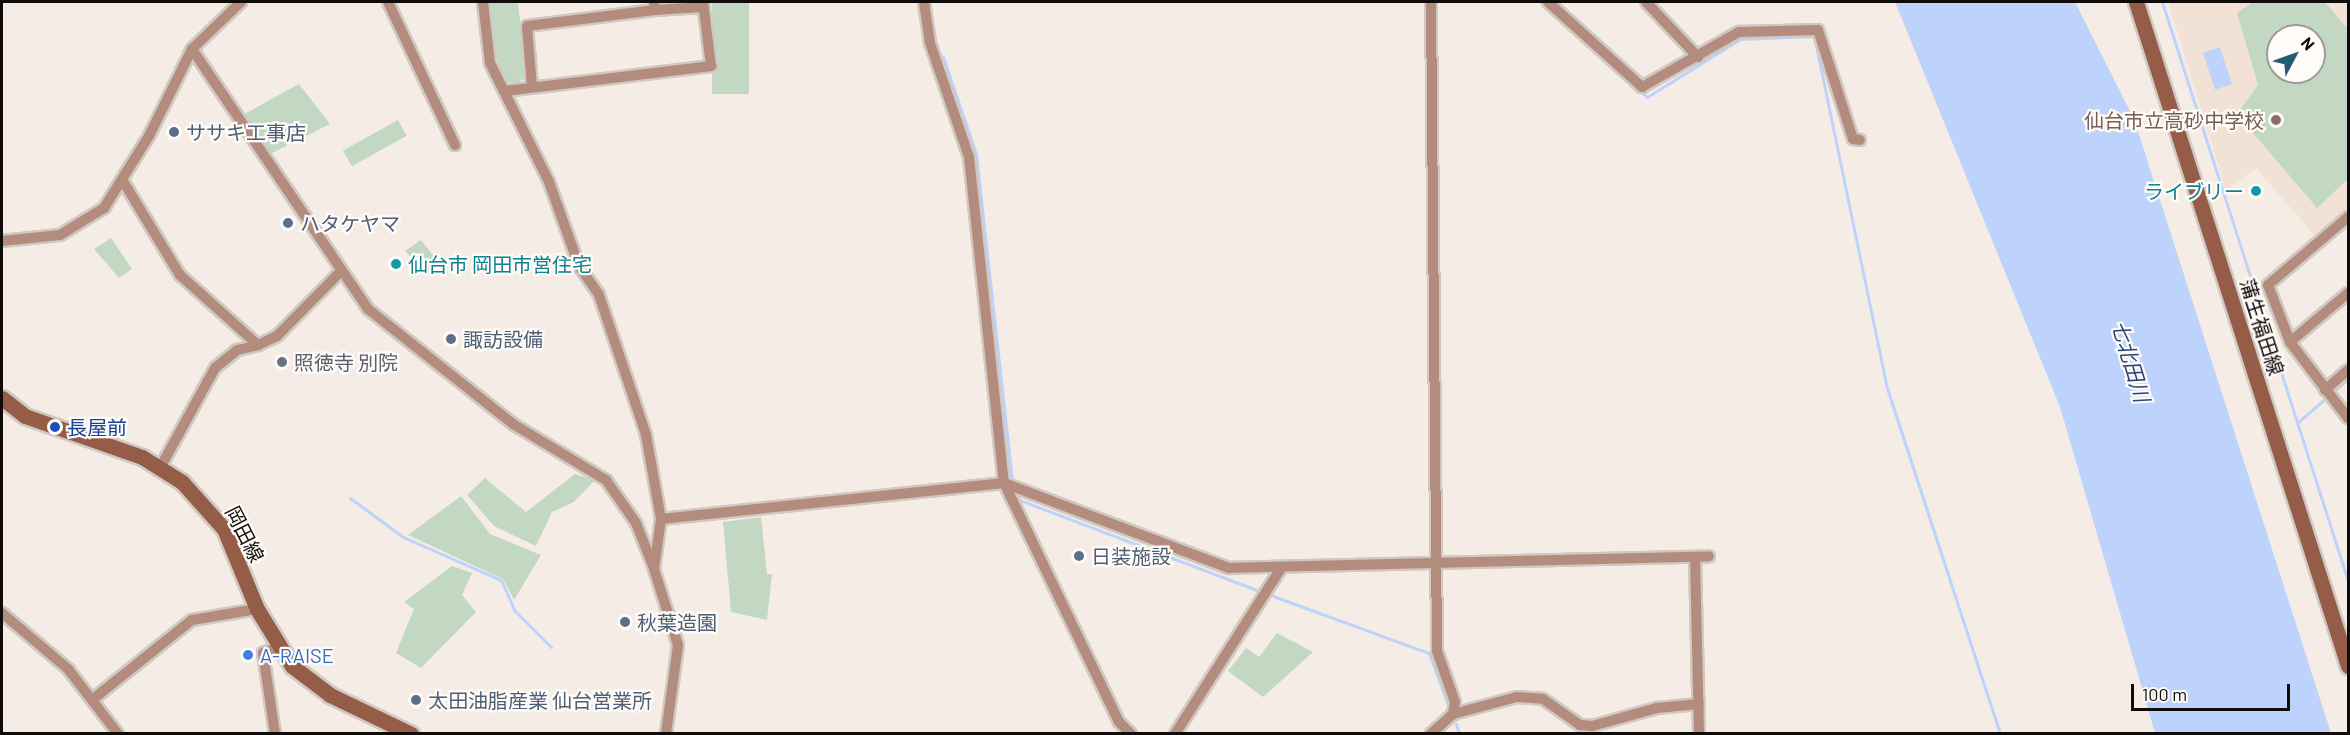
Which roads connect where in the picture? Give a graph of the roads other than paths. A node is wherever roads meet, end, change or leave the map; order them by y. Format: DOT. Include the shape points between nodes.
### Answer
graph roads {
  1 [pos="241,2"];
  2 [pos="388,2"];
  3 [pos="483,2"];
  4 [pos="924,2"];
  5 [pos="1431,2"];
  6 [pos="1548,2"];
  7 [pos="1646,2"];
  8 [pos="2136,2"];
  9 [pos="703,4"];
  10 [pos="655,6"];
  11 [pos="192,49"];
  12 [pos="1698,57"];
  13 [pos="532,87"];
  14 [pos="505,91"];
  15 [pos="1860,140"];
  16 [pos="455,145"];
  17 [pos="123,181"];
  18 [pos="2347,222"];
  19 [pos="2,241"];
  20 [pos="342,271"];
  21 [pos="2349,292"];
  22 [pos="2290,342"];
  23 [pos="258,345"];
  24 [pos="2349,370"];
  25 [pos="2328,394"];
  26 [pos="2,398"];
  27 [pos="2349,418"];
  28 [pos="160,468"];
  29 [pos="1004,483"];
  30 [pos="661,519"];
  31 [pos="1709,556"];
  32 [pos="1695,557"];
  33 [pos="1437,562"];
  34 [pos="1282,567"];
  35 [pos="654,569"];
  36 [pos="257,609"];
  37 [pos="2,613"];
  38 [pos="277,648"];
  39 [pos="2349,666"];
  40 [pos="92,700"];
  41 [pos="1699,704"];
  42 [pos="1453,714"];
  43 [pos="275,733"];
  44 [pos="118,734"];
  45 [pos="411,734"];
  46 [pos="666,734"];
  47 [pos="1131,734"];
  48 [pos="1175,734"];
  49 [pos="1431,734"];
  50 [pos="1699,734"];
  1 -- 11 [label="street"];
  2 -- 16 [label="street"];
  3 -- 14 [label="street" via="490,63"];
  4 -- 29 [label="street" via="930,43 969,157"];
  5 -- 33 [label="street"];
  6 -- 12 [label="street" via="1642,87"];
  7 -- 12 [label="street"];
  8 -- 39 [label="main road, 蒲生福田線"];
  9 -- 10 [label="street"];
  9 -- 13 [label="street" via="711,66"];
  10 -- 13 [label="street" via="527,26"];
  11 -- 17 [label="street"];
  11 -- 20 [label="street"];
  12 -- 15 [label="street" via="1739,32 1818,30 1853,139"];
  13 -- 14 [label="street"];
  14 -- 30 [label="street" via="549,182 579,266 599,295 646,435"];
  17 -- 19 [label="street" via="104,208 60,236"];
  17 -- 23 [label="street" via="180,275"];
  18 -- 22 [label="street" via="2268,285"];
  20 -- 23 [label="street" via="277,336"];
  20 -- 35 [label="street" via="368,309 513,424 606,480 636,523"];
  21 -- 22 [label="street"];
  22 -- 25 [label="street"];
  23 -- 28 [label="street" via="237,350 215,368"];
  24 -- 25 [label="street"];
  25 -- 27 [label="street"];
  26 -- 28 [label="main road, 岡田線" via="46,425"];
  28 -- 36 [label="main road, 岡田線" via="204,502 224,530"];
  29 -- 30 [label="street"];
  29 -- 34 [label="street" via="1212,564"];
  29 -- 47 [label="street" via="1119,722"];
  30 -- 35 [label="street"];
  31 -- 32 [label="street"];
  32 -- 33 [label="street"];
  32 -- 41 [label="street"];
  33 -- 34 [label="street"];
  33 -- 42 [label="street" via="1437,651 1455,702"];
  34 -- 48 [label="street"];
  35 -- 46 [label="street" via="678,645"];
  36 -- 38 [label="main road, 岡田線"];
  36 -- 40 [label="street" via="192,620"];
  37 -- 40 [label="street" via="68,669"];
  38 -- 43 [label="street" via="263,653"];
  38 -- 45 [label="main road, 岡田線" via="311,683"];
  40 -- 44 [label="street"];
  41 -- 42 [label="street" via="1657,708 1592,726 1581,725 1543,699 1517,697"];
  41 -- 50 [label="street"];
  42 -- 49 [label="street"];
}
